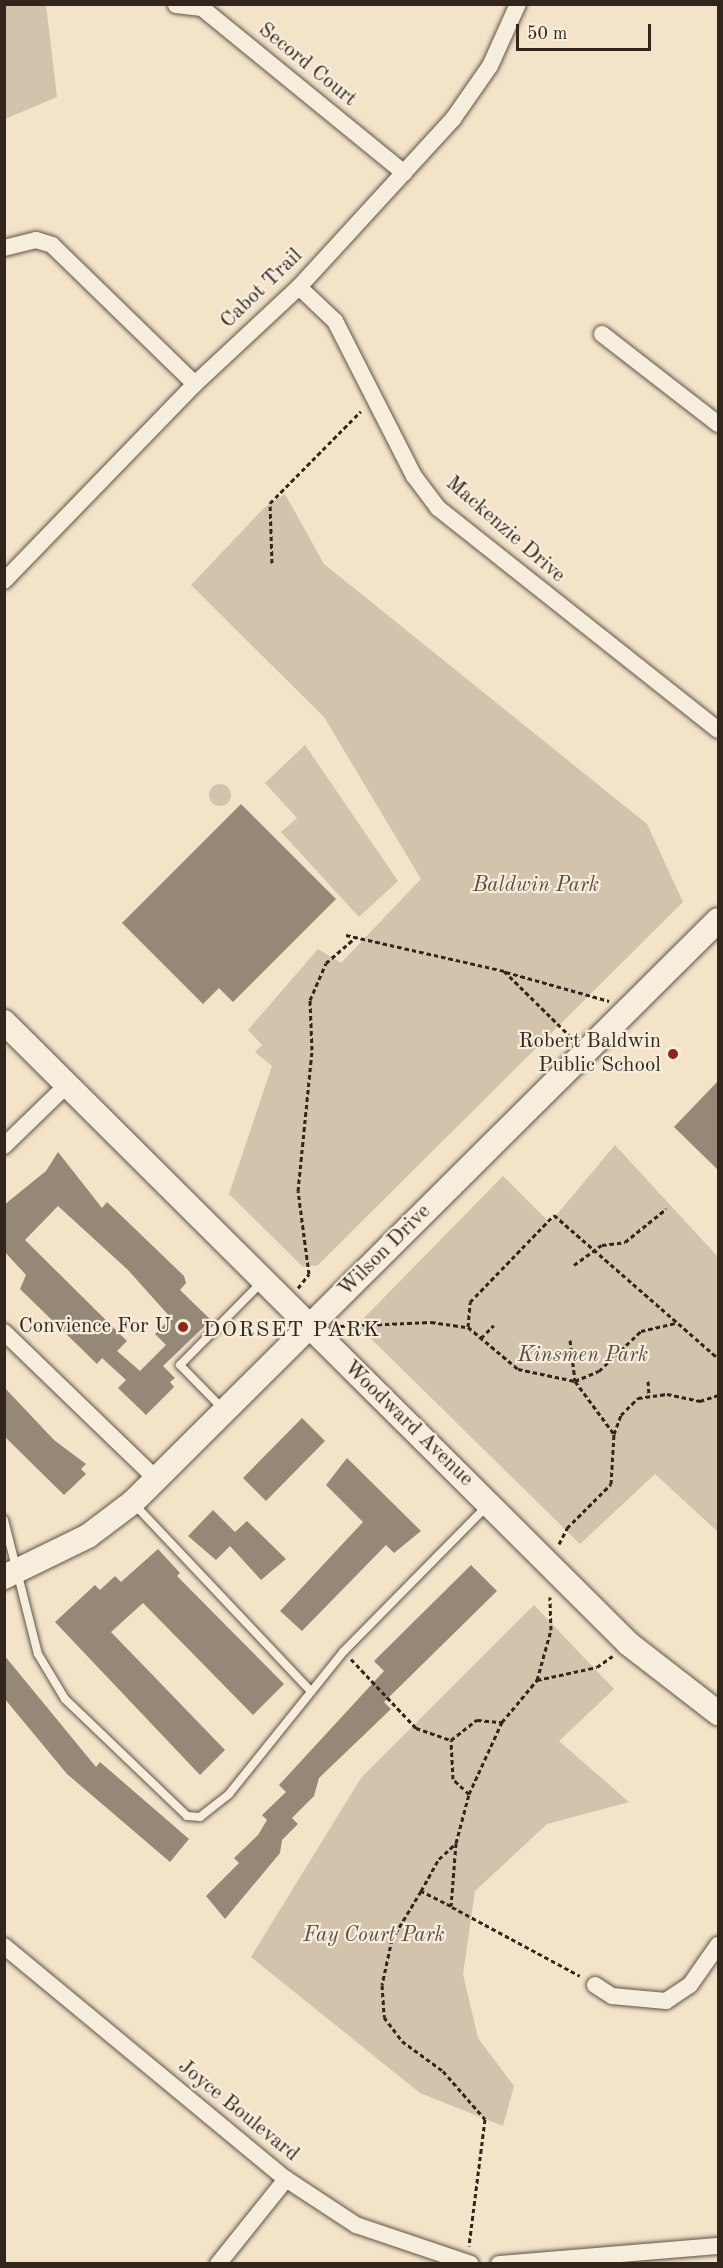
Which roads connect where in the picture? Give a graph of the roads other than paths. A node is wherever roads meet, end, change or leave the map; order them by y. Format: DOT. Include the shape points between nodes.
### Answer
graph roads {
  1 [pos="518,4"];
  2 [pos="176,5"];
  3 [pos="404,172"];
  4 [pos="4,248"];
  5 [pos="299,287"];
  6 [pos="602,334"];
  7 [pos="195,384"];
  8 [pos="718,424"];
  9 [pos="4,580"];
  10 [pos="715,720"];
  11 [pos="718,920"];
  12 [pos="4,1022"];
  13 [pos="69,1083"];
  14 [pos="4,1146"];
  15 [pos="264,1280"];
  16 [pos="309,1327"];
  17 [pos="4,1332"];
  18 [pos="225,1411"];
  19 [pos="156,1479"];
  20 [pos="133,1502"];
  21 [pos="489,1504"];
  22 [pos="4,1520"];
  23 [pos="11,1575"];
  24 [pos="310,1689"];
  25 [pos="718,1713"];
  26 [pos="4,1946"];
  27 [pos="718,1946"];
  28 [pos="595,1985"];
  29 [pos="286,2179"];
  30 [pos="718,2246"];
  31 [pos="471,2258"];
  32 [pos="663,2258"];
  33 [pos="218,2264"];
  34 [pos="499,2264"];
  1 -- 3 [label="street, Cabot Trail" via="490,66 453,119"];
  2 -- 3 [label="street, Secord Court" via="202,8"];
  3 -- 5 [label="street, Cabot Trail"];
  4 -- 7 [label="street" via="36,240 52,245"];
  5 -- 7 [label="street, Cabot Trail"];
  5 -- 10 [label="street, Mackenzie Drive" via="335,321 414,476 438,508"];
  6 -- 8 [label="street"];
  7 -- 9 [label="street, Cabot Trail"];
  11 -- 16 [label="street, Wilson Drive"];
  12 -- 13 [label="street, Woodward Avenue"];
  13 -- 14 [label="street"];
  13 -- 15 [label="street, Woodward Avenue"];
  15 -- 16 [label="street, Woodward Avenue"];
  15 -- 18 [label="lane" via="180,1365"];
  16 -- 18 [label="street, Wilson Drive"];
  16 -- 21 [label="street, Woodward Avenue"];
  17 -- 19 [label="street"];
  18 -- 19 [label="street, Wilson Drive"];
  19 -- 20 [label="street, Wilson Drive"];
  20 -- 23 [label="street, Wilson Drive" via="88,1536"];
  20 -- 24 [label="lane"];
  21 -- 24 [label="lane"];
  21 -- 25 [label="street, Woodward Avenue" via="629,1644"];
  22 -- 23 [label="lane"];
  23 -- 24 [label="lane" via="38,1654 65,1699 187,1816 213,1811"];
  26 -- 29 [label="street, Joyce Boulevard"];
  27 -- 28 [label="street" via="690,1985 666,2001 612,1996"];
  29 -- 31 [label="street, Joyce Boulevard" via="356,2225"];
  29 -- 33 [label="street"];
  30 -- 32 [label="street"];
  32 -- 34 [label="street"];
}
